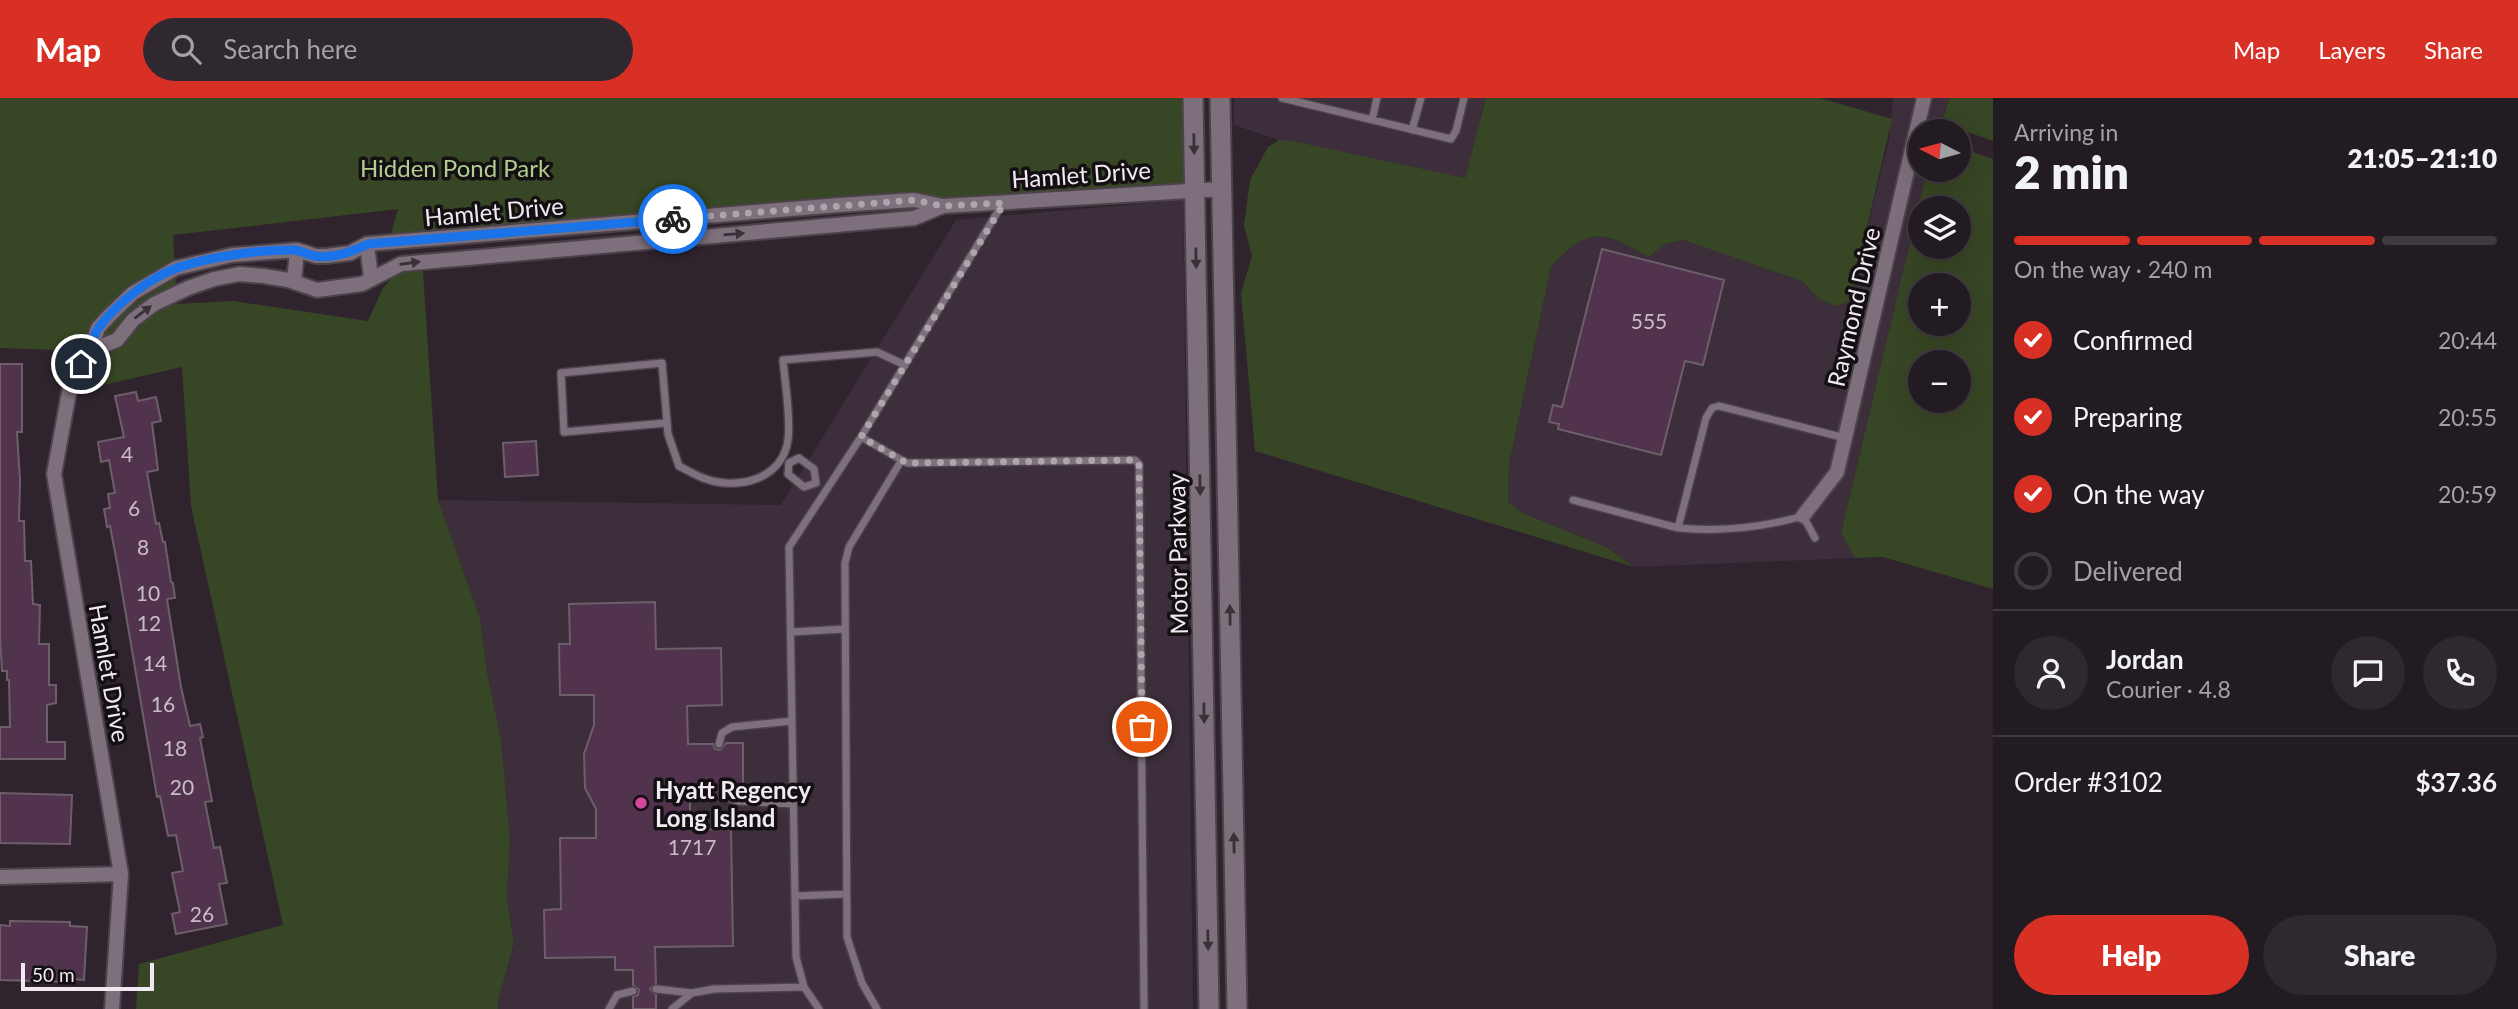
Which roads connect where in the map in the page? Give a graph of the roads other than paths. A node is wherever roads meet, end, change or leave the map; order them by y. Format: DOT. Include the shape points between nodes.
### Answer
graph roads {
  1 [pos="1193,98"];
  2 [pos="1220,98"];
  3 [pos="1282,98"];
  4 [pos="1377,98"];
  5 [pos="1421,98"];
  6 [pos="1464,98"];
  7 [pos="1924,98"];
  8 [pos="1372,120"];
  9 [pos="1412,130"];
  10 [pos="1223,189"];
  11 [pos="1195,190"];
  12 [pos="1004,203"];
  13 [pos="943,206"];
  14 [pos="368,244"];
  15 [pos="297,250"];
  16 [pos="371,278"];
  17 [pos="294,282"];
  18 [pos="90,351"];
  19 [pos="905,365"];
  20 [pos="666,423"];
  21 [pos="861,437"];
  22 [pos="1846,438"];
  23 [pos="786,461"];
  24 [pos="901,461"];
  25 [pos="816,483"];
  26 [pos="825,492"];
  27 [pos="1573,500"];
  28 [pos="1803,516"];
  29 [pos="1678,528"];
  30 [pos="1815,538"];
  31 [pos="845,629"];
  32 [pos="791,632"];
  33 [pos="792,721"];
  34 [pos="719,744"];
  35 [pos="728,797"];
  36 [pos="793,804"];
  37 [pos="121,874"];
  38 [pos="0,877"];
  39 [pos="846,894"];
  40 [pos="795,897"];
  41 [pos="804,987"];
  42 [pos="656,989"];
  43 [pos="633,990"];
  44 [pos="692,993"];
  45 [pos="113,1009"];
  46 [pos="609,1009"];
  47 [pos="672,1009"];
  48 [pos="819,1009"];
  49 [pos="877,1009"];
  50 [pos="1144,1009"];
  51 [pos="1209,1009"];
  52 [pos="1237,1009"];
  1 -- 11 [label="main road, Motor Parkway, one-way"];
  2 -- 10 [label="main road"];
  3 -- 8 [label="lane"];
  4 -- 8 [label="lane"];
  5 -- 9 [label="lane"];
  6 -- 9 [label="lane" via="1451,139"];
  7 -- 22 [label="street, Raymond Drive"];
  8 -- 9 [label="lane"];
  10 -- 11 [label="street, Hamlet Drive"];
  52 -- 10 [label="main road, one-way"];
  11 -- 12 [label="street, Hamlet Drive"];
  11 -- 51 [label="main road, Motor Parkway, one-way"];
  12 -- 13 [label="street, Hamlet Drive"];
  12 -- 19 [label="lane"];
  13 -- 14 [label="street, Hamlet Drive" via="914,200"];
  16 -- 13 [label="street, Hamlet Drive, one-way" via="401,264 914,218"];
  14 -- 15 [label="street, Hamlet Drive" via="351,253 326,256"];
  14 -- 16 [label="street"];
  15 -- 17 [label="street"];
  15 -- 18 [label="street, Hamlet Drive" via="232,255 176,268 133,293 109,316 98,328"];
  16 -- 17 [label="street, Hamlet Drive" via="362,284 317,290"];
  18 -- 17 [label="street, Hamlet Drive, one-way" via="117,340 154,304 214,279 239,274"];
  18 -- 37 [label="street, Hamlet Drive" via="72,376 54,474"];
  19 -- 21 [label="lane"];
  19 -- 23 [label="lane" via="877,352 783,360"];
  20 -- 20 [label="lane" via="662,363 561,373 564,432"];
  20 -- 23 [label="lane" via="679,466 704,478 752,481"];
  21 -- 24 [label="lane"];
  21 -- 26 [label="lane"];
  22 -- 28 [label="street, Raymond Drive" via="1837,472"];
  22 -- 29 [label="lane" via="1712,408"];
  23 -- 25 [label="lane" via="799,458 814,469"];
  23 -- 25 [label="lane" via="788,474 804,487"];
  24 -- 31 [label="lane" via="849,547"];
  24 -- 50 [label="lane" via="1135,460 1139,464"];
  25 -- 26 [label="lane"];
  26 -- 32 [label="lane" via="789,547"];
  27 -- 29 [label="lane"];
  28 -- 29 [label="lane" via="1757,527"];
  28 -- 30 [label="lane"];
  31 -- 32 [label="lane"];
  31 -- 39 [label="lane"];
  32 -- 33 [label="lane"];
  33 -- 34 [label="lane" via="732,727 722,733"];
  33 -- 36 [label="lane"];
  35 -- 36 [label="lane" via="736,802"];
  36 -- 40 [label="lane"];
  37 -- 38 [label="street"];
  37 -- 45 [label="street, Hamlet Drive"];
  39 -- 40 [label="lane"];
  39 -- 49 [label="lane" via="847,937 862,983"];
  40 -- 41 [label="lane" via="796,957"];
  41 -- 44 [label="lane"];
  41 -- 48 [label="lane"];
  42 -- 44 [label="lane"];
  43 -- 46 [label="lane" via="617,995"];
  44 -- 47 [label="lane"];
}
